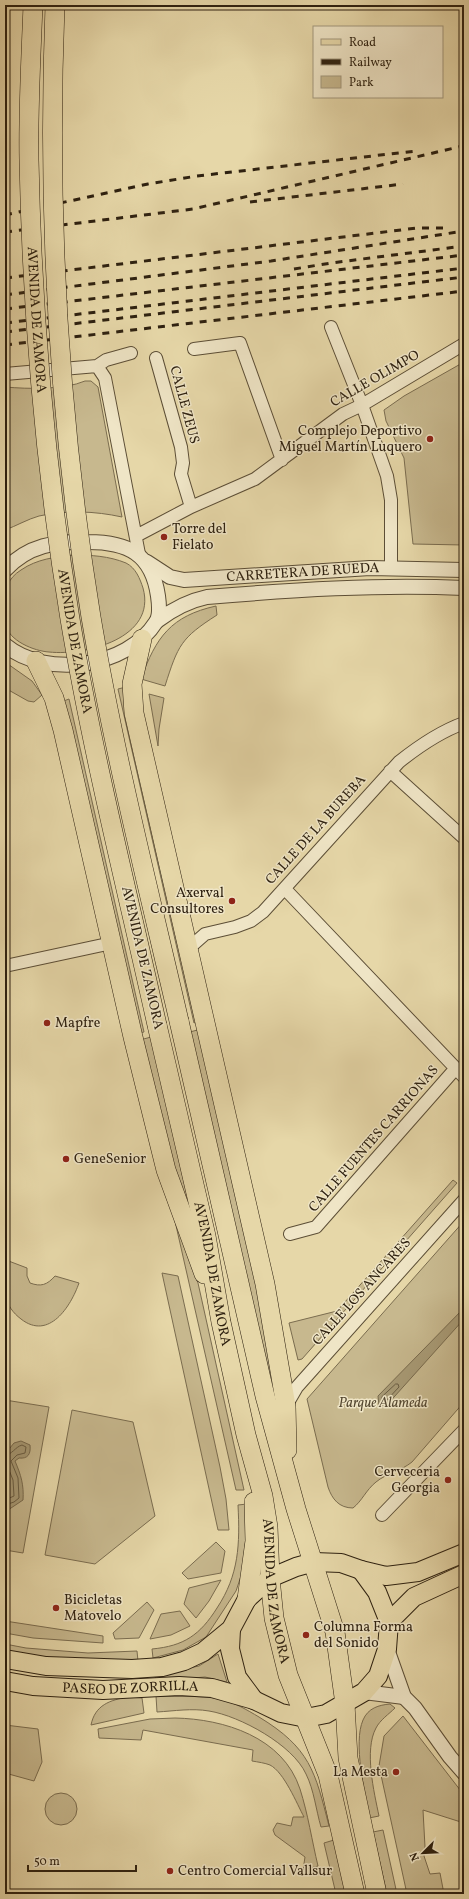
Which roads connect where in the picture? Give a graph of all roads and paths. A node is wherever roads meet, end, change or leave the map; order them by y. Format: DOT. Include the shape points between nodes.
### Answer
graph roads {
  1 [pos="33,5"];
  2 [pos="55,5"];
  3 [pos="331,327"];
  4 [pos="464,344"];
  5 [pos="194,349"];
  6 [pos="131,353"];
  7 [pos="156,358"];
  8 [pos="97,366"];
  9 [pos="5,374"];
  10 [pos="362,405"];
  11 [pos="282,460"];
  12 [pos="191,507"];
  13 [pos="136,536"];
  14 [pos="143,558"];
  15 [pos="391,569"];
  16 [pos="5,570"];
  17 [pos="464,570"];
  18 [pos="464,588"];
  19 [pos="157,620"];
  20 [pos="142,639"];
  21 [pos="5,645"];
  22 [pos="36,661"];
  23 [pos="464,723"];
  24 [pos="390,771"];
  25 [pos="464,838"];
  26 [pos="285,889"];
  27 [pos="112,943"];
  28 [pos="188,949"];
  29 [pos="5,966"];
  30 [pos="460,1073"];
  31 [pos="464,1200"];
  32 [pos="290,1234"];
  33 [pos="221,1322"];
  34 [pos="286,1406"];
  35 [pos="464,1430"];
  36 [pos="246,1435"];
  37 [pos="288,1480"];
  38 [pos="382,1515"];
  39 [pos="464,1553"];
  40 [pos="314,1562"];
  41 [pos="361,1570"];
  42 [pos="464,1574"];
  43 [pos="270,1578"];
  44 [pos="247,1599"];
  45 [pos="389,1622"];
  46 [pos="231,1629"];
  47 [pos="387,1649"];
  48 [pos="5,1659"];
  49 [pos="5,1681"];
  50 [pos="364,1692"];
  51 [pos="404,1698"];
  52 [pos="254,1700"];
  53 [pos="345,1704"];
  54 [pos="306,1718"];
  55 [pos="464,1773"];
  56 [pos="355,1894"];
  57 [pos="377,1894"];
  1 -- 33 [label="highway, AVENIDA DE ZAMORA, bridge" via="29,158 36,343 50,481 70,620 88,714 206,1236"];
  2 -- 37 [label="highway, AVENIDA DE ZAMORA, bridge" via="51,157 59,341 72,479 91,616 108,711 265,1396"];
  3 -- 10 [label="street"];
  4 -- 10 [label="street, CALLE OLIMPO"];
  5 -- 11 [label="street" via="240,343"];
  6 -- 8 [label="street" via="106,360"];
  7 -- 12 [label="street, CALLE ZEUS" via="181,447 182,474"];
  8 -- 9 [label="street"];
  8 -- 13 [label="street" via="105,378"];
  10 -- 11 [label="street, CALLE OLIMPO" via="343,414"];
  10 -- 15 [label="street" via="387,476 391,500"];
  11 -- 12 [label="street, CALLE OLIMPO" via="255,479"];
  12 -- 13 [label="street, CALLE OLIMPO"];
  13 -- 14 [label="street"];
  14 -- 15 [label="street, CARRETERA DE RUEDA" via="170,577 184,580 370,568"];
  14 -- 16 [label="street, CARRETERA DE RUEDA" via="121,546 102,542 63,541 20,556"];
  14 -- 19 [label="street" via="157,588"];
  15 -- 17 [label="street, CARRETERA DE RUEDA"];
  18 -- 19 [label="street, CARRETERA DE RUEDA" via="407,586 207,597 195,599"];
  19 -- 20 [label="street, CARRETERA DE RUEDA"];
  20 -- 22 [label="street, CARRETERA DE RUEDA" via="123,652 93,663"];
  20 -- 28 [label="highway" via="132,684 134,713"];
  21 -- 22 [label="street, CARRETERA DE RUEDA" via="13,652"];
  22 -- 27 [label="highway" via="54,698"];
  23 -- 24 [label="street, CALLE DE LA BUREBA" via="446,729 422,744"];
  24 -- 25 [label="street"];
  24 -- 26 [label="street, CALLE DE LA BUREBA"];
  26 -- 28 [label="street, CALLE DE LA BUREBA" via="263,912 250,921 205,934"];
  26 -- 30 [label="street"];
  27 -- 29 [label="street"];
  27 -- 33 [label="highway" via="166,1170"];
  28 -- 34 [label="highway" via="265,1284"];
  30 -- 32 [label="street, CALLE FUENTES CARRIONAS" via="316,1227"];
  31 -- 34 [label="street, CALLE LOS ANCARES" via="297,1387"];
  33 -- 36 [label="highway, AVENIDA DE ZAMORA"];
  34 -- 37 [label="highway"];
  35 -- 38 [label="street"];
  36 -- 43 [label="highway, AVENIDA DE ZAMORA" via="263,1496 268,1527"];
  36 -- 44 [label="highway" via="254,1497 255,1541"];
  37 -- 40 [label="highway, AVENIDA DE ZAMORA"];
  39 -- 41 [label="main road, PASEO DE ZORRILLA" via="418,1572 386,1576"];
  40 -- 41 [label="main road, PASEO DE ZORRILLA" via="341,1563"];
  40 -- 43 [label="main road, PASEO DE ZORRILLA"];
  40 -- 53 [label="highway, AVENIDA DE ZAMORA" via="335,1632"];
  41 -- 45 [label="main road, PASEO DE ZORRILLA" via="377,1592"];
  42 -- 45 [label="main road" via="414,1597"];
  43 -- 44 [label="main road, PASEO DE ZORRILLA"];
  43 -- 54 [label="highway, AVENIDA DE ZAMORA" via="274,1618 288,1675"];
  44 -- 46 [label="main road, PASEO DE ZORRILLA"];
  45 -- 47 [label="main road, PASEO DE ZORRILLA"];
  46 -- 48 [label="main road, PASEO DE ZORRILLA" via="203,1652 162,1667 132,1669 46,1666"];
  46 -- 52 [label="main road, PASEO DE ZORRILLA" via="230,1649 237,1677"];
  47 -- 50 [label="main road, PASEO DE ZORRILLA" via="378,1676"];
  47 -- 51 [label="street"];
  49 -- 52 [label="main road, PASEO DE ZORRILLA" via="33,1686 103,1690 179,1686 212,1688"];
  50 -- 51 [label="street"];
  50 -- 53 [label="main road, PASEO DE ZORRILLA"];
  51 -- 55 [label="street" via="416,1708"];
  52 -- 54 [label="main road, PASEO DE ZORRILLA" via="280,1713"];
  53 -- 54 [label="main road, PASEO DE ZORRILLA" via="326,1714"];
  53 -- 57 [label="highway, AVENIDA DE ZAMORA" via="348,1758"];
  54 -- 56 [label="highway, AVENIDA DE ZAMORA" via="328,1775"];
}
